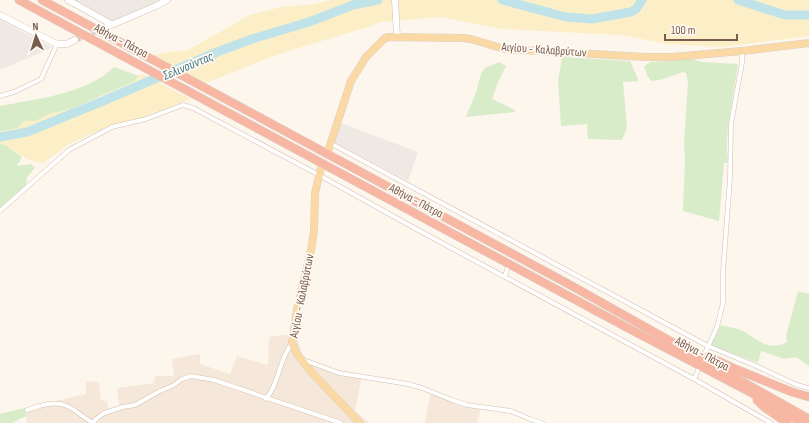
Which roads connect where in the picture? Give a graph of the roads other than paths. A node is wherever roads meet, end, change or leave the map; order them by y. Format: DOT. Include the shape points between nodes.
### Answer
graph roads {
  1 [pos="19,0"];
  2 [pos="42,0"];
  3 [pos="68,0"];
  4 [pos="167,0"];
  5 [pos="395,0"];
  6 [pos="0,15"];
  7 [pos="111,24"];
  8 [pos="102,29"];
  9 [pos="397,36"];
  10 [pos="75,40"];
  11 [pos="809,43"];
  12 [pos="57,44"];
  13 [pos="742,51"];
  14 [pos="0,96"];
  15 [pos="330,143"];
  16 [pos="328,151"];
  17 [pos="320,172"];
  18 [pos="0,211"];
  19 [pos="511,240"];
  20 [pos="509,249"];
  21 [pos="506,269"];
  22 [pos="505,277"];
  23 [pos="292,343"];
  24 [pos="708,346"];
  25 [pos="682,347"];
  26 [pos="705,353"];
  27 [pos="302,360"];
  28 [pos="698,370"];
  29 [pos="694,378"];
  30 [pos="809,388"];
  31 [pos="750,392"];
  32 [pos="809,397"];
  33 [pos="266,399"];
  34 [pos="27,410"];
  35 [pos="809,419"];
  36 [pos="93,423"];
  37 [pos="341,423"];
  38 [pos="360,423"];
  39 [pos="542,423"];
  40 [pos="771,423"];
  41 [pos="787,423"];
  42 [pos="802,423"];
  1 -- 31 [label="highway, Αθήνα - Πάτρα"];
  2 -- 25 [label="highway, Αθήνα - Πάτρα"];
  3 -- 7 [label="street"];
  4 -- 7 [label="street"];
  5 -- 9 [label="street"];
  6 -- 12 [label="street"];
  7 -- 8 [label="street"];
  9 -- 13 [label="main road, Αιγίου - Καλαβρύτων" via="471,39 504,49 646,57"];
  9 -- 15 [label="main road, Αιγίου - Καλαβρύτων" via="385,38 360,66 351,81"];
  10 -- 12 [label="street"];
  11 -- 13 [label="main road, Αιγίου - Καλαβρύτων"];
  12 -- 14 [label="street" via="41,79"];
  13 -- 24 [label="street" via="731,124 723,303 717,327"];
  15 -- 16 [label="main road, Αιγίου - Καλαβρύτων"];
  15 -- 19 [label="street"];
  17 -- 18 [label="street" via="183,105 146,119 112,127 69,150"];
  17 -- 22 [label="street" via="418,230"];
  17 -- 23 [label="main road, Αιγίου - Καλαβρύτων" via="315,193 311,250"];
  19 -- 20 [label="street"];
  19 -- 24 [label="street"];
  21 -- 22 [label="street"];
  22 -- 29 [label="street"];
  23 -- 27 [label="main road, Αιγίου - Καλαβρύτων"];
  23 -- 33 [label="street"];
  24 -- 26 [label="street"];
  24 -- 30 [label="street" via="754,364 796,385"];
  25 -- 32 [label="highway" via="703,353 748,374"];
  25 -- 35 [label="highway, Αθήνα - Πάτρα"];
  27 -- 38 [label="main road, Αιγίου - Καλαβρύτων"];
  27 -- 39 [label="street" via="339,373 408,384 468,405 511,411"];
  28 -- 29 [label="street"];
  29 -- 40 [label="street"];
  31 -- 41 [label="highway" via="764,407"];
  31 -- 42 [label="highway, Αθήνα - Πάτρα"];
  33 -- 36 [label="street" via="214,380 191,376 136,405 123,406 104,413"];
  33 -- 37 [label="street"];
  34 -- 36 [label="street" via="58,403"];
}
